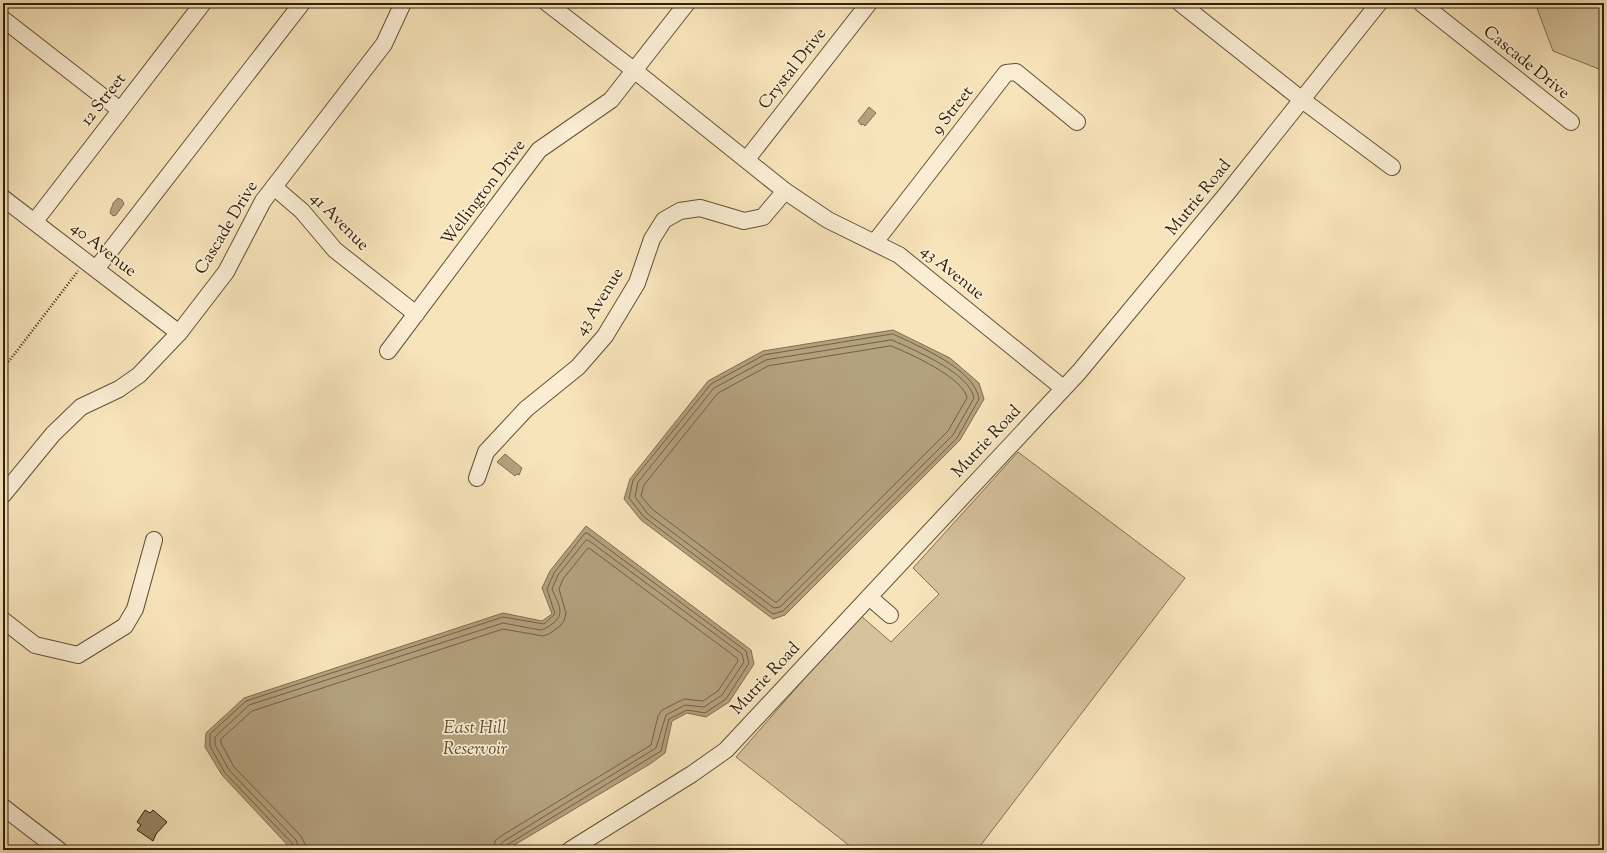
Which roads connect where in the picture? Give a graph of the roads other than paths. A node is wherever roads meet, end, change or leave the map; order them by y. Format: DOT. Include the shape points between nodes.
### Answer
graph roads {
  1 [pos="203,3"];
  2 [pos="302,3"];
  3 [pos="403,3"];
  4 [pos="547,3"];
  5 [pos="687,3"];
  6 [pos="869,3"];
  7 [pos="1180,3"];
  8 [pos="1379,3"];
  9 [pos="1421,3"];
  10 [pos="3,19"];
  11 [pos="635,71"];
  12 [pos="1301,100"];
  13 [pos="120,110"];
  14 [pos="1077,122"];
  15 [pos="1570,122"];
  16 [pos="747,159"];
  17 [pos="1392,167"];
  18 [pos="274,187"];
  19 [pos="785,191"];
  20 [pos="3,198"];
  21 [pos="35,221"];
  22 [pos="875,242"];
  23 [pos="91,265"];
  24 [pos="416,314"];
  25 [pos="179,333"];
  26 [pos="388,351"];
  27 [pos="1063,388"];
  28 [pos="477,478"];
  29 [pos="3,495"];
  30 [pos="154,540"];
  31 [pos="868,597"];
  32 [pos="890,615"];
  33 [pos="3,620"];
  34 [pos="3,807"];
  35 [pos="60,850"];
  36 [pos="570,850"];
  1 -- 13 [label="street, 12 Street"];
  2 -- 23 [label="street"];
  3 -- 18 [label="street, Cascade Drive" via="384,44"];
  4 -- 11 [label="street, 43 Avenue"];
  5 -- 11 [label="street, Wellington Drive"];
  6 -- 16 [label="street, Crystal Drive"];
  7 -- 12 [label="street"];
  8 -- 12 [label="street, Mutrie Road"];
  9 -- 15 [label="street, Cascade Drive"];
  10 -- 13 [label="street"];
  11 -- 16 [label="street, 43 Avenue"];
  11 -- 24 [label="street, Wellington Drive" via="611,100 539,150"];
  12 -- 17 [label="street"];
  12 -- 27 [label="street, Mutrie Road" via="1224,197"];
  13 -- 21 [label="street, 12 Street"];
  14 -- 22 [label="street, 9 Street" via="1016,72 1006,73"];
  16 -- 19 [label="street, 43 Avenue"];
  18 -- 24 [label="street, 41 Avenue" via="302,211 335,250"];
  18 -- 25 [label="street, Cascade Drive" via="263,201 226,272"];
  19 -- 22 [label="street, 43 Avenue" via="828,220"];
  19 -- 28 [label="street, 43 Avenue" via="763,217 744,221 700,208 680,211 664,220 652,239 637,284 605,336 578,367 526,409 486,452"];
  20 -- 21 [label="street, 40 Avenue"];
  21 -- 23 [label="street, 40 Avenue"];
  22 -- 27 [label="street, 43 Avenue" via="899,255"];
  23 -- 25 [label="street, 40 Avenue"];
  24 -- 26 [label="street, Wellington Drive"];
  25 -- 29 [label="street, Cascade Drive" via="139,376 81,408 53,434"];
  27 -- 31 [label="street, Mutrie Road"];
  30 -- 33 [label="street" via="135,609 125,626 78,655 36,644"];
  31 -- 32 [label="street"];
  31 -- 36 [label="street, Mutrie Road" via="726,750"];
  34 -- 35 [label="street"];
}
